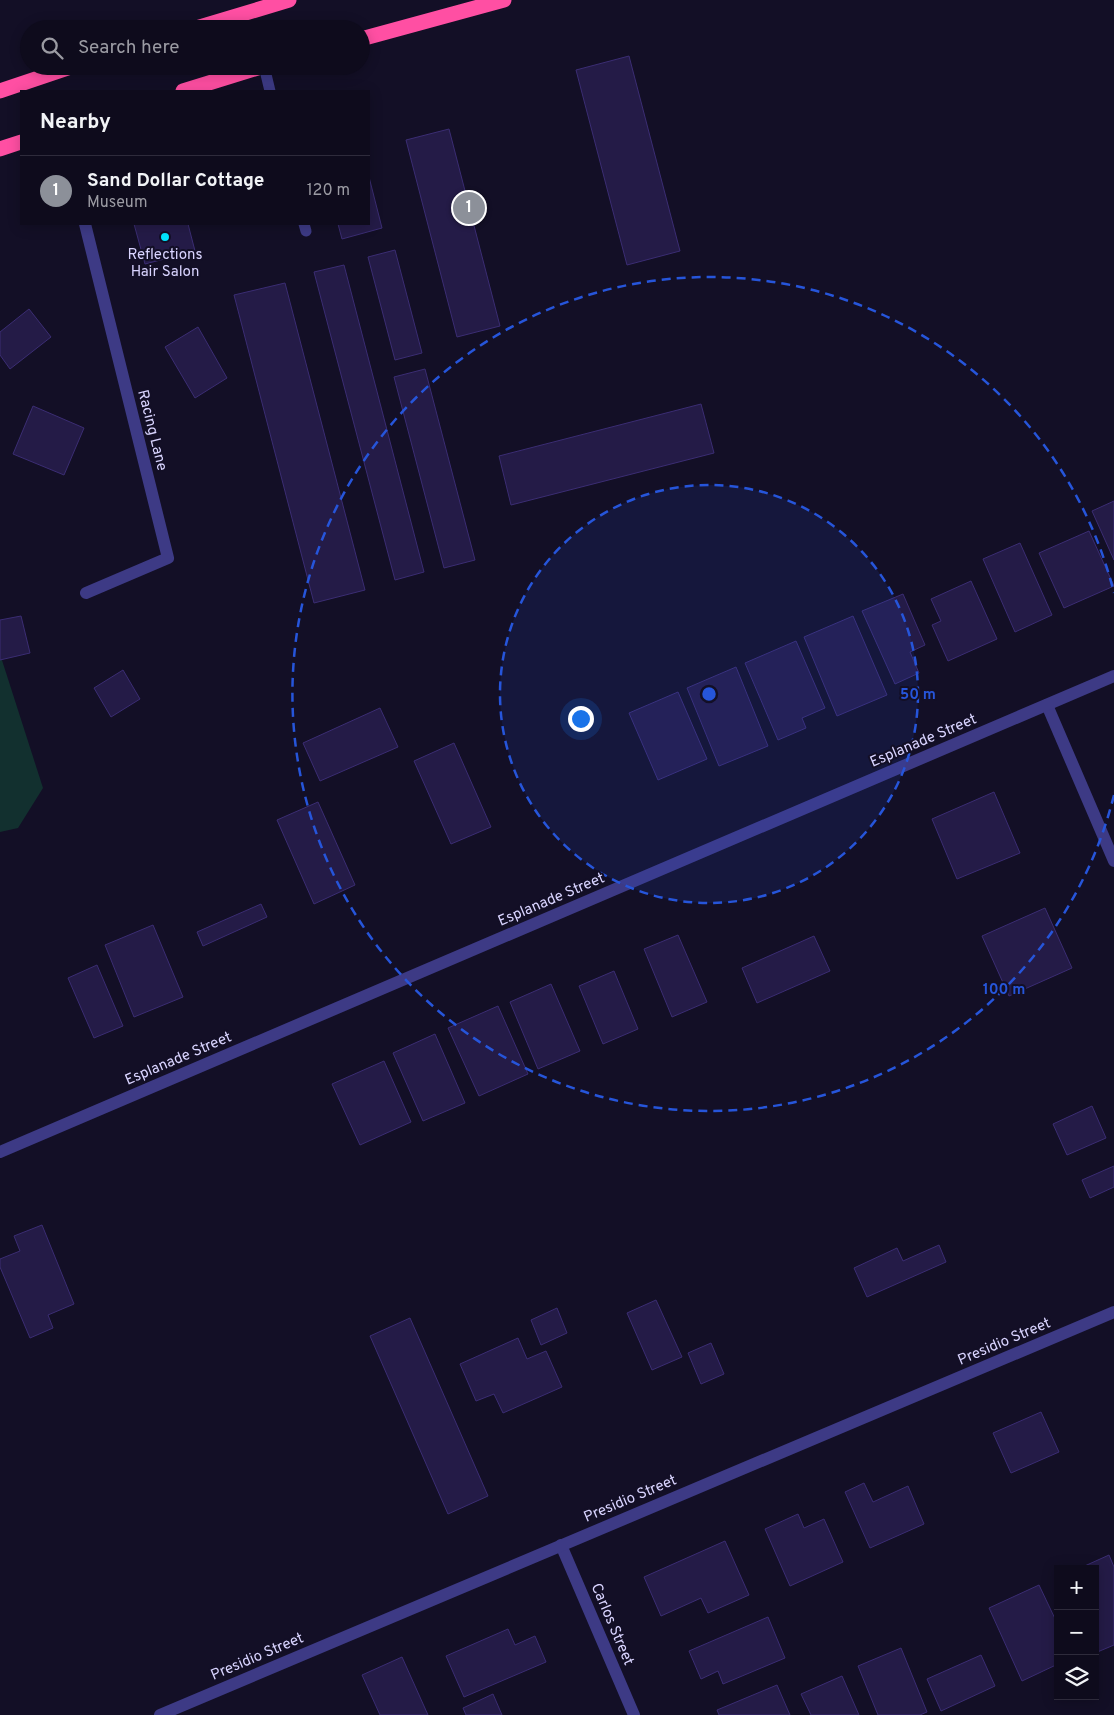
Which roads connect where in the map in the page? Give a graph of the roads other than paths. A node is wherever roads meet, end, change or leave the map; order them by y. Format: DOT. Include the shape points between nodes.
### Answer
graph roads {
  1 [pos="289,0"];
  2 [pos="504,0"];
  3 [pos="252,5"];
  4 [pos="215,20"];
  5 [pos="370,37"];
  6 [pos="47,75"];
  7 [pos="235,75"];
  8 [pos="266,75"];
  9 [pos="186,90"];
  10 [pos="270,90"];
  11 [pos="0,91"];
  12 [pos="20,142"];
  13 [pos="0,149"];
  14 [pos="85,225"];
  15 [pos="86,593"];
  16 [pos="1114,676"];
  17 [pos="1046,705"];
  18 [pos="1114,861"];
  19 [pos="0,1152"];
  20 [pos="1114,1312"];
  21 [pos="562,1545"];
  22 [pos="160,1715"];
  23 [pos="634,1715"];
  1 -- 3 [label="highway"];
  2 -- 5 [label="highway"];
  3 -- 4 [label="highway"];
  6 -- 11 [label="highway"];
  7 -- 9 [label="highway"];
  8 -- 10 [label="lane"];
  12 -- 13 [label="highway"];
  14 -- 15 [label="street, Racing Lane" via="168,558"];
  16 -- 17 [label="street, Esplanade Street"];
  17 -- 18 [label="street"];
  17 -- 19 [label="street, Esplanade Street"];
  20 -- 21 [label="street, Presidio Street"];
  21 -- 22 [label="street, Presidio Street"];
  21 -- 23 [label="street, Carlos Street"];
}
